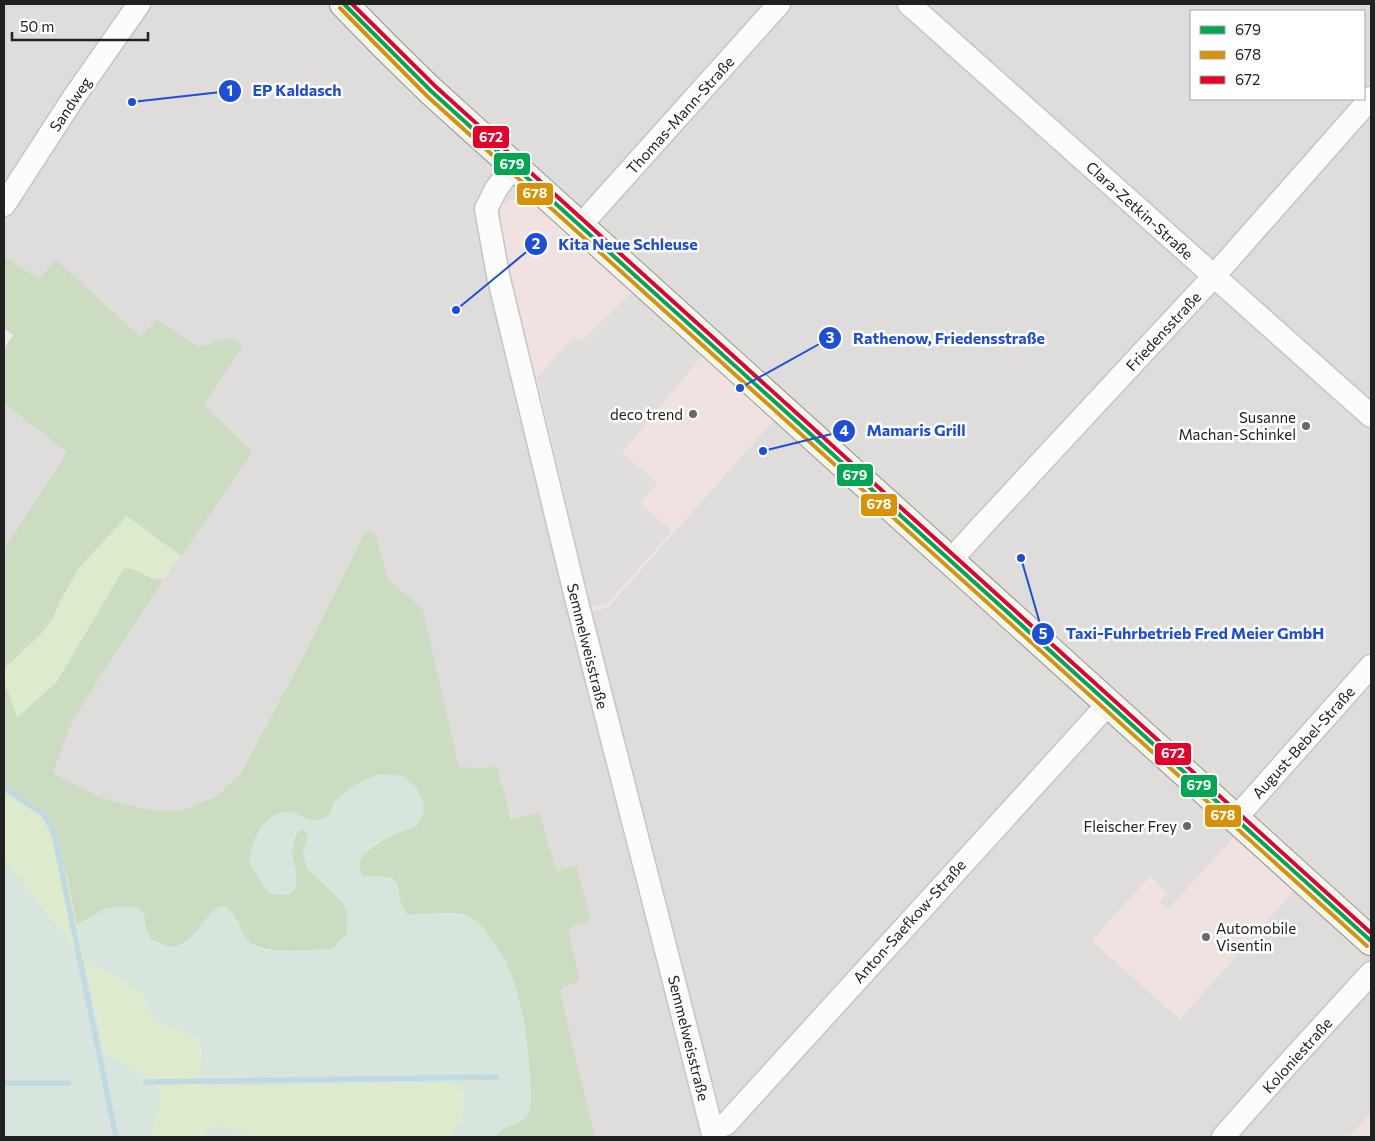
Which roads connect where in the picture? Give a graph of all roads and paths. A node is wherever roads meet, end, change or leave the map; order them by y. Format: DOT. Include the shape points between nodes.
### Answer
graph roads {
  1 [pos="139,4"];
  2 [pos="344,4"];
  3 [pos="780,4"];
  4 [pos="909,4"];
  5 [pos="1371,98"];
  6 [pos="513,166"];
  7 [pos="4,205"];
  8 [pos="580,226"];
  9 [pos="1214,276"];
  10 [pos="1371,416"];
  11 [pos="951,560"];
  12 [pos="1371,666"];
  13 [pos="1108,703"];
  14 [pos="1235,818"];
  15 [pos="1371,941"];
  16 [pos="1371,973"];
  17 [pos="713,1134"];
  18 [pos="1223,1137"];
  1 -- 7 [label="street, Sandweg"];
  2 -- 6 [label="main road" via="386,48"];
  3 -- 8 [label="street, Thomas-Mann-Straße"];
  4 -- 9 [label="street, Clara-Zetkin-Straße"];
  5 -- 9 [label="street, Friedensstraße"];
  6 -- 8 [label="main road"];
  6 -- 17 [label="street, Semmelweisstraße" via="486,209 498,275 578,608"];
  8 -- 11 [label="main road"];
  9 -- 10 [label="street, Clara-Zetkin-Straße"];
  9 -- 11 [label="street, Friedensstraße"];
  11 -- 13 [label="main road"];
  12 -- 14 [label="street, August-Bebel-Straße"];
  13 -- 14 [label="main road"];
  13 -- 17 [label="street, Anton-Saefkow-Straße" via="726,1124"];
  14 -- 15 [label="main road"];
  16 -- 18 [label="street, Koloniestraße"];
}
